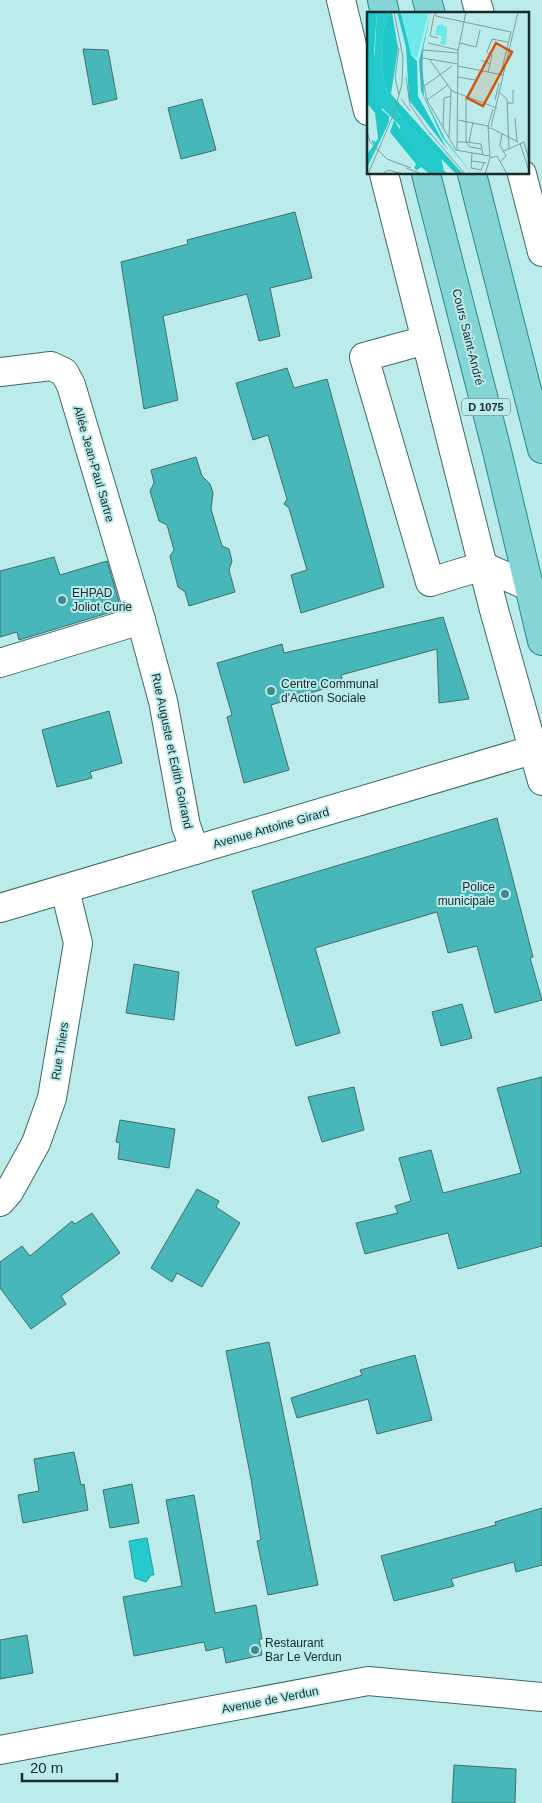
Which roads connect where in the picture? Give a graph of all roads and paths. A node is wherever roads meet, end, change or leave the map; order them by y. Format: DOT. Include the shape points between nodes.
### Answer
graph roads {
  1 [pos="340,0"];
  2 [pos="367,107"];
  3 [pos="384,175"];
  4 [pos="426,175"];
  5 [pos="472,175"];
  6 [pos="522,175"];
  7 [pos="542,252"];
  8 [pos="426,340"];
  9 [pos="0,372"];
  10 [pos="542,449"];
  11 [pos="483,566"];
  12 [pos="530,588"];
  13 [pos="141,620"];
  14 [pos="542,641"];
  15 [pos="0,663"];
  16 [pos="538,749"];
  17 [pos="542,781"];
  18 [pos="195,850"];
  19 [pos="65,890"];
  20 [pos="0,908"];
  21 [pos="0,1202"];
  22 [pos="542,1697"];
  23 [pos="0,1750"];
  1 -- 2 [label="street"];
  3 -- 8 [label="street"];
  4 -- 12 [label="main road, Cours Saint-André / D 1075"];
  5 -- 10 [label="main road"];
  6 -- 7 [label="street"];
  8 -- 11 [label="street"];
  8 -- 11 [label="street" via="364,357 430,582"];
  9 -- 13 [label="street, Allée Jean-Paul Sartre" via="51,366 64,372 71,385"];
  11 -- 12 [label="street"];
  11 -- 16 [label="street"];
  12 -- 14 [label="main road, Cours Saint-André / D 1075"];
  13 -- 15 [label="street"];
  13 -- 18 [label="street, Rue Auguste et Edith Goirand" via="163,701 186,826"];
  16 -- 17 [label="street"];
  16 -- 18 [label="street, Avenue Antoine Girard"];
  18 -- 19 [label="street, Avenue Antoine Girard"];
  19 -- 20 [label="street, Avenue Antoine Girard"];
  19 -- 21 [label="street, Rue Thiers" via="78,943 52,1098 36,1144"];
  22 -- 23 [label="street, Avenue de Verdun" via="368,1681"];
}
